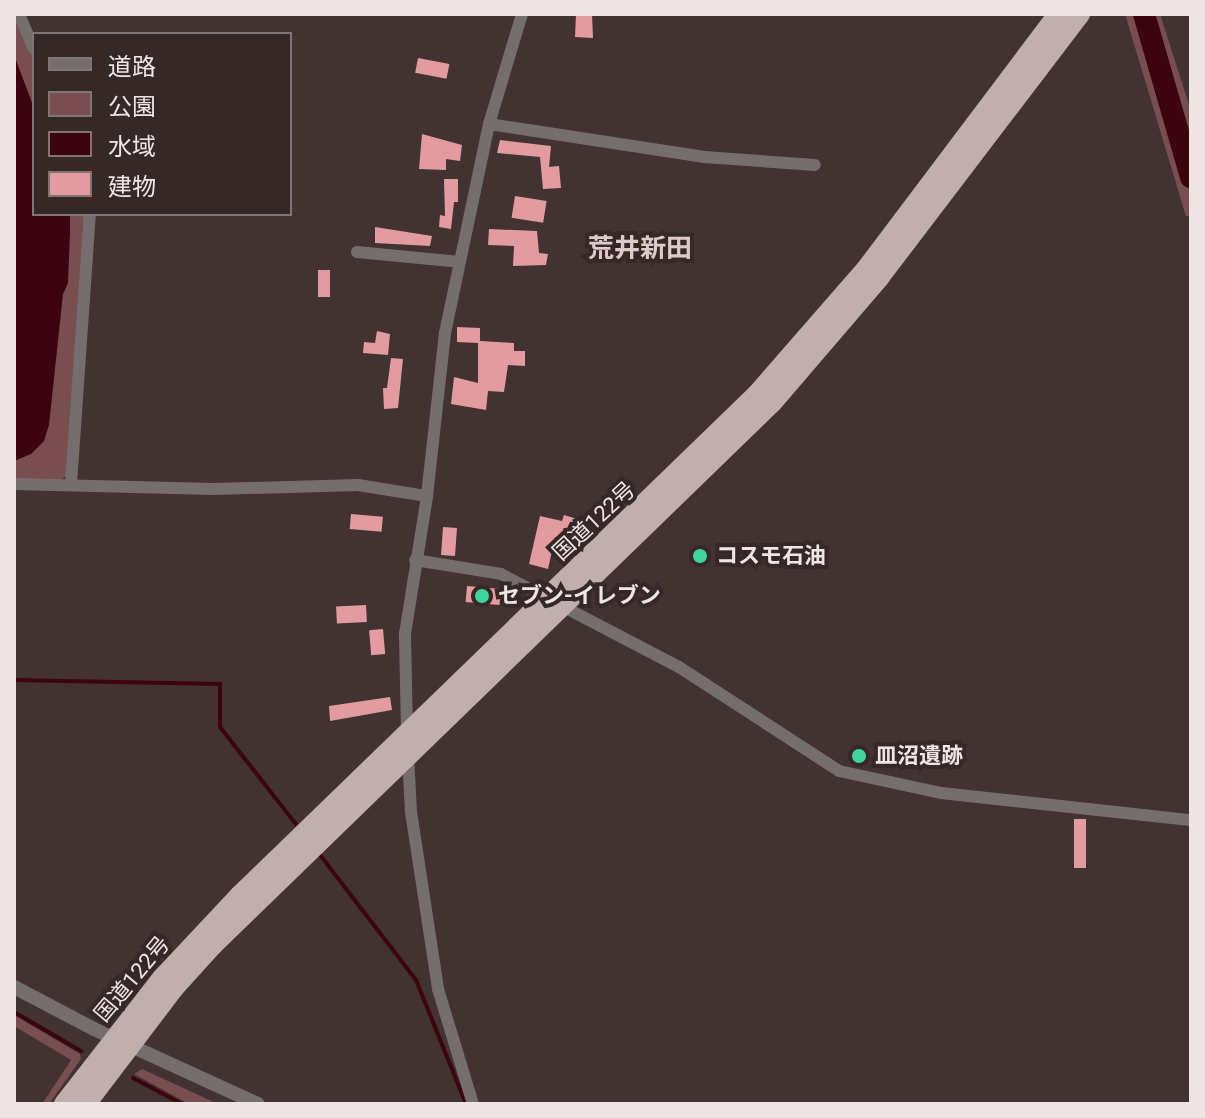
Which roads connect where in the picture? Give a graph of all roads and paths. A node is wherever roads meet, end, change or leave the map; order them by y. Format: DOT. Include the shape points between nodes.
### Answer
graph roads {
  1 [pos="19,14"];
  2 [pos="522,14"];
  3 [pos="1058,14"];
  4 [pos="1080,14"];
  5 [pos="32,44"];
  6 [pos="489,124"];
  7 [pos="815,165"];
  8 [pos="90,216"];
  9 [pos="357,252"];
  10 [pos="460,262"];
  11 [pos="14,484"];
  12 [pos="71,484"];
  13 [pos="427,496"];
  14 [pos="415,560"];
  15 [pos="555,603"];
  16 [pos="408,734"];
  17 [pos="408,756"];
  18 [pos="1191,820"];
  19 [pos="14,987"];
  20 [pos="122,1040"];
  21 [pos="64,1104"];
  22 [pos="86,1104"];
  23 [pos="258,1104"];
  24 [pos="473,1104"];
  1 -- 5 [label="street"];
  2 -- 6 [label="street"];
  3 -- 15 [label="highway, 国道122号" via="814,332"];
  4 -- 15 [label="highway, 国道122号" via="817,353 772,403"];
  6 -- 7 [label="street" via="704,157"];
  6 -- 10 [label="street"];
  8 -- 12 [label="street"];
  9 -- 10 [label="street"];
  10 -- 13 [label="street" via="445,333"];
  11 -- 12 [label="street"];
  12 -- 13 [label="street" via="214,489 358,485"];
  13 -- 14 [label="street"];
  14 -- 15 [label="street" via="501,574"];
  14 -- 16 [label="street" via="405,634"];
  15 -- 16 [label="highway, 国道122号"];
  15 -- 17 [label="highway, 国道122号"];
  15 -- 18 [label="street" via="679,667 839,771 941,793"];
  16 -- 17 [label="street"];
  16 -- 20 [label="highway, 国道122号" via="240,895 162,978"];
  17 -- 20 [label="highway, 国道122号"];
  17 -- 24 [label="street" via="411,812 438,989"];
  19 -- 20 [label="street"];
  20 -- 21 [label="highway, 国道122号"];
  20 -- 22 [label="highway, 国道122号"];
  20 -- 23 [label="street"];
}
